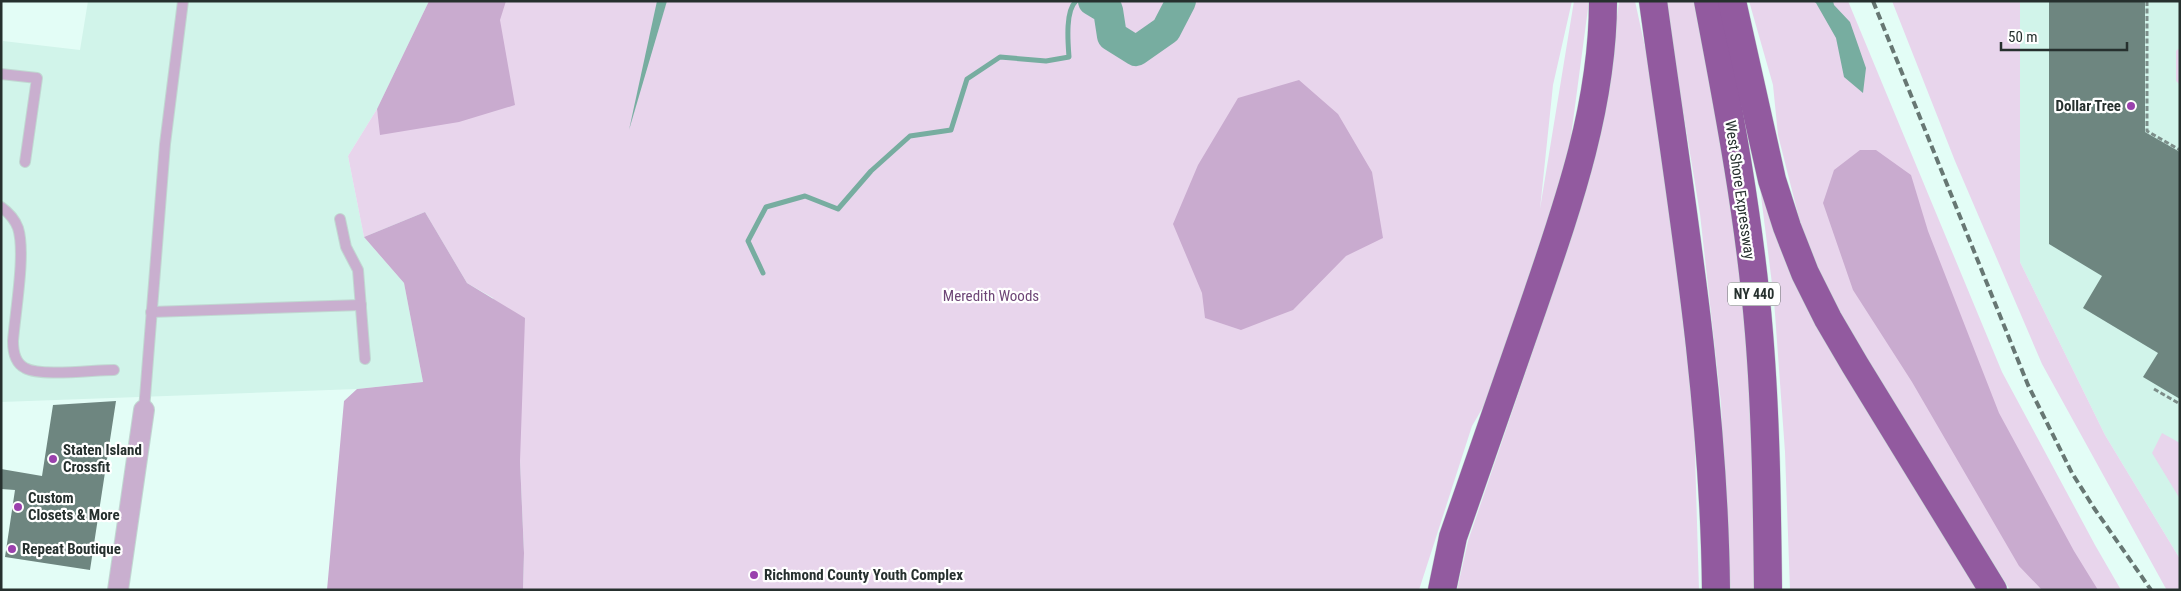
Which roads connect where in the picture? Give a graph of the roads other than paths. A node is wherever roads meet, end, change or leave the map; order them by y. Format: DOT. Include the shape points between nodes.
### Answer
graph roads {
  1 [pos="183,1"];
  2 [pos="1603,1"];
  3 [pos="1653,1"];
  4 [pos="1708,1"];
  5 [pos="1732,1"];
  6 [pos="1,74"];
  7 [pos="25,162"];
  8 [pos="1,207"];
  9 [pos="340,219"];
  10 [pos="361,305"];
  11 [pos="151,312"];
  12 [pos="365,359"];
  13 [pos="114,370"];
  14 [pos="144,410"];
  15 [pos="118,590"];
  16 [pos="1442,590"];
  17 [pos="1716,590"];
  18 [pos="1768,590"];
  19 [pos="1993,590"];
  1 -- 11 [label="lane" via="165,144"];
  2 -- 16 [label="highway" via="1603,39 1589,129 1562,225 1453,537"];
  3 -- 17 [label="highway" via="1701,346 1716,530"];
  4 -- 18 [label="highway, West Shore Expressway / NY 440" via="1735,142 1759,333 1768,515"];
  5 -- 19 [label="highway" via="1772,180 1805,273 1855,365"];
  6 -- 7 [label="lane" via="37,78"];
  8 -- 13 [label="lane" via="17,227 21,246 13,341 13,352 18,361 24,368 46,372"];
  9 -- 10 [label="lane" via="346,247 358,270"];
  10 -- 11 [label="lane"];
  10 -- 12 [label="lane"];
  11 -- 14 [label="lane"];
  14 -- 15 [label="street"];
}
